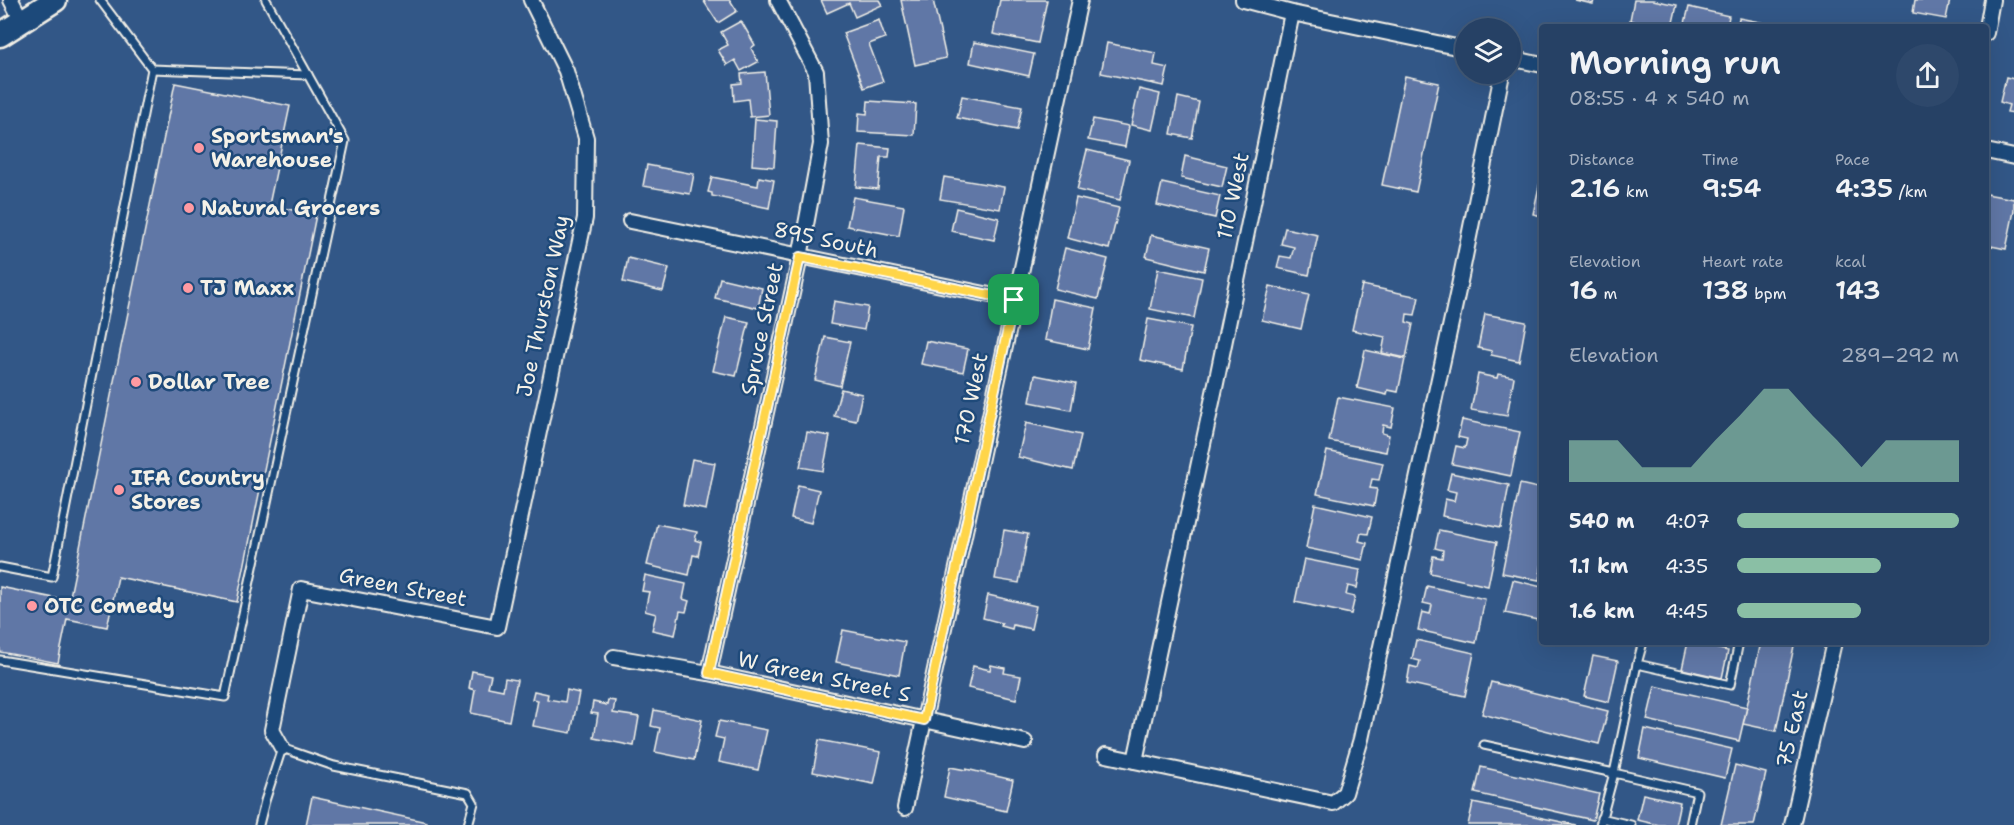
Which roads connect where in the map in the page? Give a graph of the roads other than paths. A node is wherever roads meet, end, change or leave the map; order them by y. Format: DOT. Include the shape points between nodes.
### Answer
graph roads {
  1 [pos="11,0"];
  2 [pos="55,0"];
  3 [pos="100,0"];
  4 [pos="266,0"];
  5 [pos="531,0"];
  6 [pos="778,0"];
  7 [pos="1080,0"];
  8 [pos="1243,0"];
  9 [pos="1992,0"];
  10 [pos="1292,13"];
  11 [pos="22,21"];
  12 [pos="1988,24"];
  13 [pos="0,35"];
  14 [pos="1455,47"];
  15 [pos="1521,60"];
  16 [pos="1539,64"];
  17 [pos="152,69"];
  18 [pos="308,75"];
  19 [pos="1500,84"];
  20 [pos="1989,152"];
  21 [pos="2014,157"];
  22 [pos="630,221"];
  23 [pos="800,257"];
  24 [pos="1014,300"];
  25 [pos="0,567"];
  26 [pos="497,627"];
  27 [pos="1641,645"];
  28 [pos="1738,645"];
  29 [pos="1833,645"];
  30 [pos="614,657"];
  31 [pos="0,660"];
  32 [pos="1637,664"];
  33 [pos="709,673"];
  34 [pos="924,720"];
  35 [pos="1025,742"];
  36 [pos="1484,745"];
  37 [pos="282,747"];
  38 [pos="1106,755"];
  39 [pos="1135,761"];
  40 [pos="1614,773"];
  41 [pos="904,808"];
  42 [pos="1601,822"];
  43 [pos="259,825"];
  44 [pos="468,825"];
  45 [pos="1631,825"];
  46 [pos="1690,825"];
  47 [pos="1792,825"];
  1 -- 11 [label="street"];
  2 -- 11 [label="main road"];
  3 -- 17 [label="lane"];
  4 -- 18 [label="lane"];
  5 -- 26 [label="street, Joe Thurston Way" via="566,71 586,138 585,218"];
  6 -- 23 [label="street, Spruce Street" via="816,72 821,144"];
  7 -- 24 [label="street, 170 West"];
  8 -- 10 [label="street"];
  9 -- 12 [label="street"];
  10 -- 14 [label="street"];
  10 -- 39 [label="street, 110 West"];
  11 -- 13 [label="main road"];
  15 -- 16 [label="street"];
  17 -- 18 [label="lane"];
  17 -- 25 [label="lane" via="52,577"];
  18 -- 31 [label="lane" via="345,141 225,697"];
  19 -- 39 [label="street" via="1361,739 1345,793 1333,803"];
  20 -- 21 [label="street"];
  22 -- 23 [label="street, 895 South"];
  23 -- 24 [label="street, 895 South"];
  23 -- 33 [label="street, Spruce Street"];
  24 -- 34 [label="street, 170 West"];
  26 -- 37 [label="street, Green Street" via="301,589 272,730"];
  27 -- 32 [label="lane"];
  28 -- 32 [label="lane" via="1730,684"];
  29 -- 47 [label="street, 75 East"];
  30 -- 33 [label="street, W Green Street S"];
  32 -- 40 [label="lane"];
  33 -- 34 [label="street, W Green Street S"];
  34 -- 35 [label="street, W Green Street S"];
  34 -- 41 [label="street, 170 West"];
  36 -- 40 [label="lane"];
  37 -- 43 [label="lane"];
  37 -- 44 [label="lane" via="334,766 468,793 474,803"];
  38 -- 39 [label="street"];
  40 -- 42 [label="lane"];
  40 -- 46 [label="lane" via="1696,792"];
  42 -- 45 [label="lane"];
}
